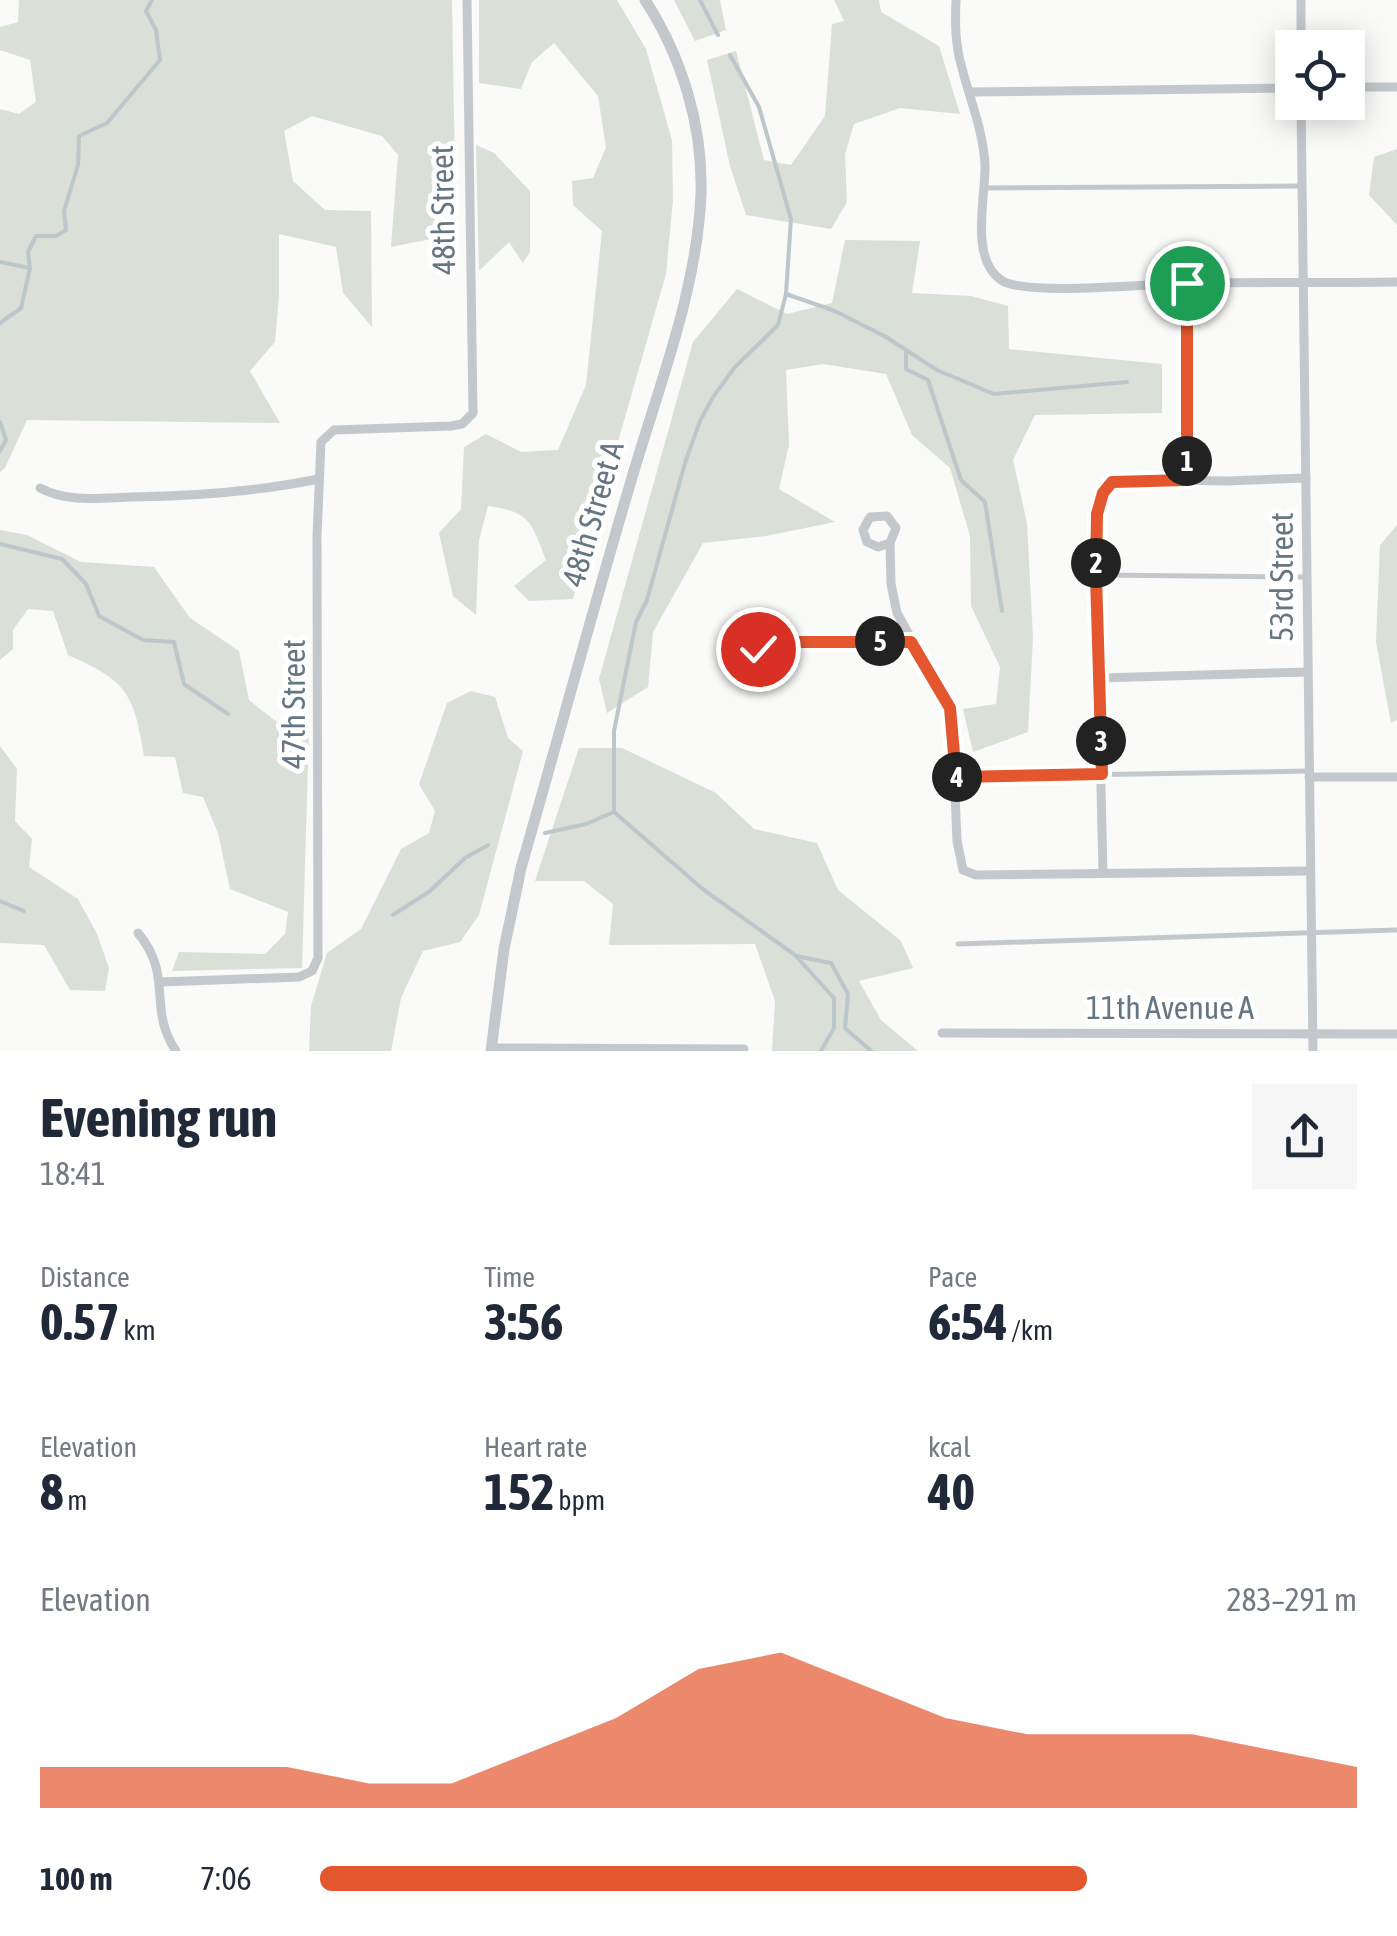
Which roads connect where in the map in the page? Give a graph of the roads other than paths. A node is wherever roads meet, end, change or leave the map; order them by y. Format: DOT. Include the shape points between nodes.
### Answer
graph roads {
  1 [pos="467,0"];
  2 [pos="645,0"];
  3 [pos="956,0"];
  4 [pos="1301,0"];
  5 [pos="1301,30"];
  6 [pos="1397,87"];
  7 [pos="1275,88"];
  8 [pos="1365,88"];
  9 [pos="972,92"];
  10 [pos="1302,120"];
  11 [pos="1301,186"];
  12 [pos="985,188"];
  13 [pos="1397,282"];
  14 [pos="1187,283"];
  15 [pos="1303,283"];
  16 [pos="324,436"];
  17 [pos="318,478"];
  18 [pos="1306,478"];
  19 [pos="1187,480"];
  20 [pos="40,488"];
  21 [pos="890,543"];
  22 [pos="1096,576"];
  23 [pos="1307,578"];
  24 [pos="911,642"];
  25 [pos="757,643"];
  26 [pos="1308,672"];
  27 [pos="1100,678"];
  28 [pos="1102,774"];
  29 [pos="1308,774"];
  30 [pos="956,777"];
  31 [pos="1397,777"];
  32 [pos="1310,871"];
  33 [pos="1103,873"];
  34 [pos="1397,930"];
  35 [pos="1311,932"];
  36 [pos="138,933"];
  37 [pos="958,944"];
  38 [pos="160,982"];
  39 [pos="942,1033"];
  40 [pos="1312,1034"];
  41 [pos="1397,1034"];
  42 [pos="744,1048"];
  43 [pos="491,1050"];
  44 [pos="176,1051"];
  45 [pos="1313,1051"];
  1 -- 16 [label="street, 48th Street" via="470,418 451,426 373,426"];
  2 -- 43 [label="street, 48th Street A" via="666,34 691,105 700,171 696,244 521,868"];
  3 -- 9 [label="street" via="955,33"];
  4 -- 5 [label="street"];
  6 -- 8 [label="street"];
  7 -- 9 [label="street"];
  9 -- 12 [label="street"];
  10 -- 11 [label="street, 53rd Street"];
  11 -- 12 [label="lane"];
  11 -- 15 [label="street, 53rd Street"];
  12 -- 14 [label="street" via="988,265 1009,284"];
  13 -- 15 [label="street"];
  14 -- 15 [label="street"];
  14 -- 19 [label="street"];
  15 -- 18 [label="street, 53rd Street"];
  16 -- 17 [label="street, 47th Street"];
  17 -- 20 [label="street" via="210,495 84,498"];
  17 -- 38 [label="street, 47th Street" via="318,958 312,971 290,978"];
  18 -- 19 [label="street"];
  18 -- 23 [label="street, 53rd Street"];
  19 -- 22 [label="street" via="1122,479 1108,486 1097,514"];
  21 -- 24 [label="street" via="894,601"];
  22 -- 23 [label="lane"];
  22 -- 27 [label="street"];
  23 -- 26 [label="street, 53rd Street"];
  24 -- 25 [label="street"];
  24 -- 30 [label="street" via="950,708"];
  26 -- 27 [label="street"];
  26 -- 29 [label="street, 53rd Street"];
  27 -- 28 [label="street"];
  28 -- 29 [label="lane"];
  28 -- 30 [label="lane"];
  28 -- 33 [label="street"];
  29 -- 31 [label="street"];
  29 -- 32 [label="street, 53rd Street"];
  30 -- 33 [label="street" via="962,870"];
  32 -- 33 [label="street"];
  32 -- 35 [label="street, 53rd Street"];
  34 -- 35 [label="lane"];
  35 -- 37 [label="lane"];
  35 -- 40 [label="street, 53rd Street"];
  36 -- 38 [label="street"];
  38 -- 44 [label="street" via="162,1024"];
  39 -- 40 [label="street, 11th Avenue A"];
  40 -- 41 [label="street, 11th Avenue A"];
  40 -- 45 [label="street, 53rd Street"];
  42 -- 43 [label="street"];
}
